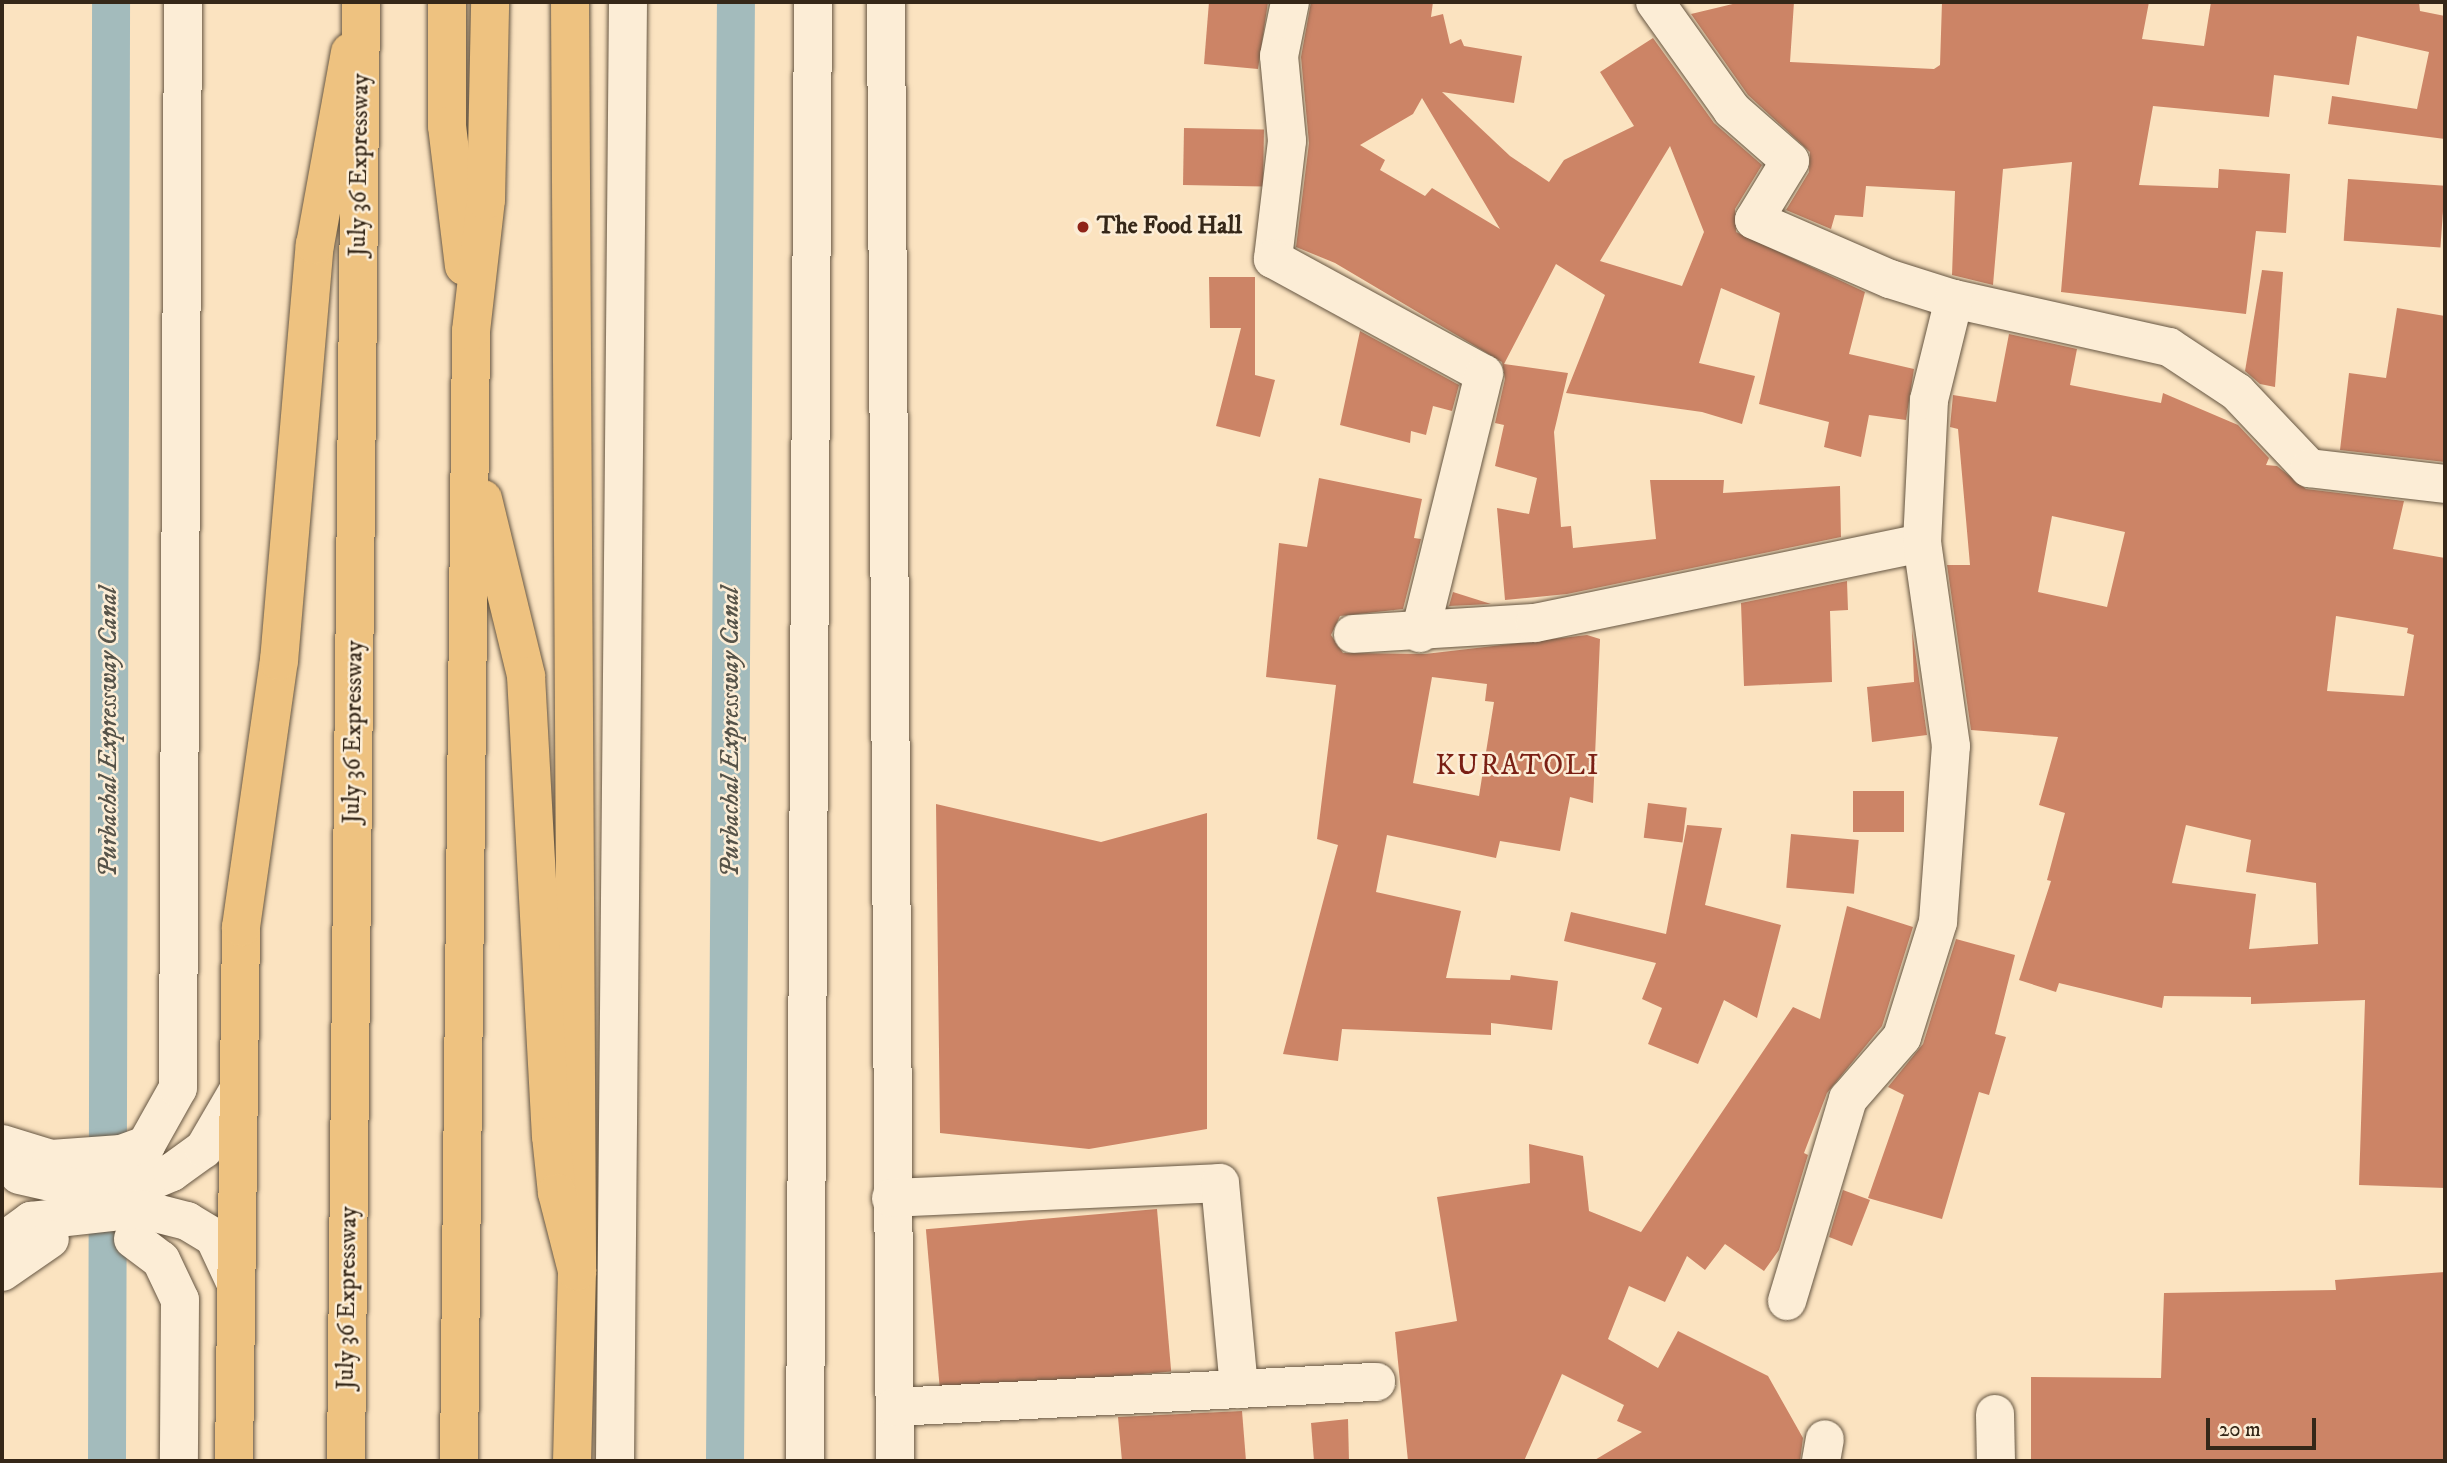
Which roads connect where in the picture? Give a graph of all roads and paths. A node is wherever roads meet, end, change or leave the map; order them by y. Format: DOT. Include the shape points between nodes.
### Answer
graph roads {
  1 [pos="183,2"];
  2 [pos="360,2"];
  3 [pos="447,2"];
  4 [pos="490,2"];
  5 [pos="570,2"];
  6 [pos="628,2"];
  7 [pos="813,2"];
  8 [pos="886,2"];
  9 [pos="1290,2"];
  10 [pos="1656,2"];
  11 [pos="1954,299"];
  12 [pos="471,331"];
  13 [pos="470,435"];
  14 [pos="2445,484"];
  15 [pos="1922,543"];
  16 [pos="1420,632"];
  17 [pos="1353,634"];
  18 [pos="236,1094"];
  19 [pos="7,1162"];
  20 [pos="891,1198"];
  21 [pos="52,1237"];
  22 [pos="6,1238"];
  23 [pos="133,1239"];
  24 [pos="577,1271"];
  25 [pos="2,1272"];
  26 [pos="235,1282"];
  27 [pos="1787,1301"];
  28 [pos="1376,1382"];
  29 [pos="1239,1389"];
  30 [pos="895,1407"];
  31 [pos="1995,1414"];
  32 [pos="179,1461"];
  33 [pos="234,1461"];
  34 [pos="346,1461"];
  35 [pos="459,1461"];
  36 [pos="572,1461"];
  37 [pos="615,1461"];
  38 [pos="805,1461"];
  39 [pos="895,1461"];
  40 [pos="1996,1461"];
  1 -- 19 [label="street" via="178,1088 146,1145 121,1154"];
  2 -- 18 [label="main road" via="315,245 279,661 241,927"];
  2 -- 34 [label="main road, July 36 Expressway"];
  3 -- 12 [label="main road" via="447,126"];
  4 -- 12 [label="main road" via="486,200"];
  5 -- 24 [label="main road"];
  6 -- 37 [label="street"];
  7 -- 38 [label="street"];
  8 -- 20 [label="street"];
  9 -- 16 [label="street" via="1279,56 1287,141 1273,258 1484,374"];
  10 -- 11 [label="street" via="1732,110 1790,161 1754,220 1890,279"];
  11 -- 14 [label="street" via="2169,347 2237,392 2309,468"];
  11 -- 15 [label="street" via="1929,400"];
  12 -- 13 [label="main road"];
  13 -- 24 [label="main road" via="526,676 551,1136 557,1193"];
  13 -- 35 [label="main road"];
  15 -- 16 [label="street" via="1535,623"];
  15 -- 27 [label="street" via="1951,746 1938,922 1902,1037 1849,1099"];
  16 -- 17 [label="street"];
  18 -- 19 [label="street" via="204,1149 172,1172 134,1188 77,1188"];
  18 -- 26 [label="main road"];
  20 -- 29 [label="street" via="1220,1183"];
  20 -- 30 [label="street"];
  21 -- 25 [label="street"];
  22 -- 26 [label="street" via="31,1221 140,1209 187,1221 214,1237"];
  23 -- 32 [label="street" via="161,1260 180,1300"];
  24 -- 36 [label="main road"];
  26 -- 33 [label="main road"];
  28 -- 29 [label="street"];
  29 -- 30 [label="street"];
  30 -- 39 [label="street"];
  31 -- 40 [label="street"];
}
